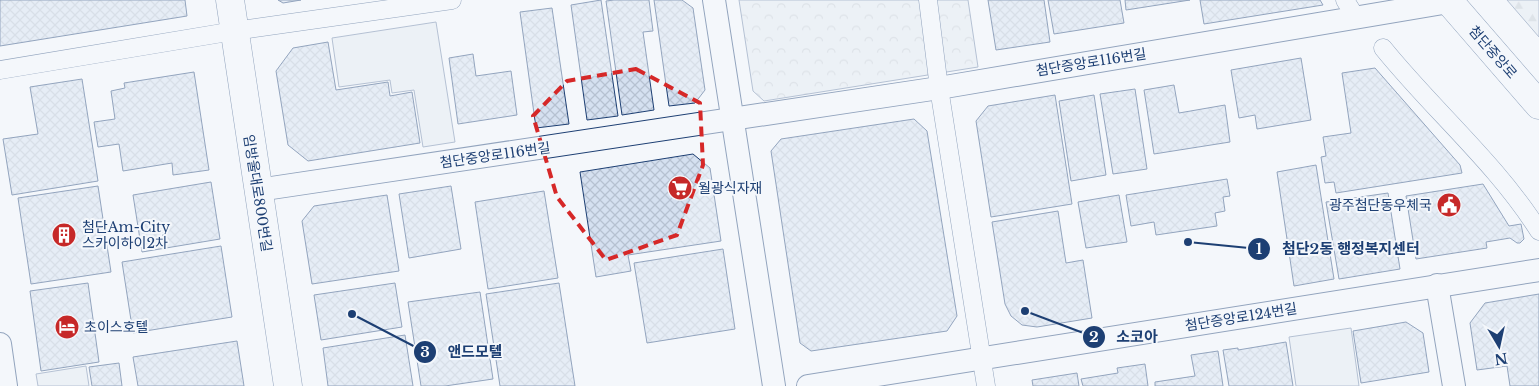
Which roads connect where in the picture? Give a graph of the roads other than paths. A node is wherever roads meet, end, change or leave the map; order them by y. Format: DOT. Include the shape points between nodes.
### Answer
graph roads {
  1 [pos="230,0"];
  2 [pos="452,0"];
  3 [pos="714,0"];
  4 [pos="928,0"];
  5 [pos="1448,1"];
  6 [pos="234,31"];
  7 [pos="1383,48"];
  8 [pos="0,70"];
  9 [pos="939,88"];
  10 [pos="1539,105"];
  11 [pos="733,120"];
  12 [pos="258,190"];
  13 [pos="1539,231"];
  14 [pos="1539,270"];
  15 [pos="1437,286"];
  16 [pos="0,344"];
  17 [pos="982,358"];
  18 [pos="6,386"];
  19 [pos="288,386"];
  20 [pos="774,386"];
  21 [pos="808,386"];
  22 [pos="986,386"];
  23 [pos="1454,386"];
  1 -- 6 [label="street, 임방울대로800번길"];
  2 -- 6 [label="street"];
  3 -- 11 [label="street"];
  4 -- 9 [label="street"];
  5 -- 9 [label="street, 첨단중앙로116번길"];
  5 -- 10 [label="street, 첨단중앙로"];
  6 -- 8 [label="street"];
  6 -- 12 [label="street, 임방울대로800번길"];
  7 -- 13 [label="street" via="1506,185"];
  9 -- 11 [label="street, 첨단중앙로116번길"];
  9 -- 17 [label="street"];
  11 -- 12 [label="street, 첨단중앙로116번길"];
  11 -- 20 [label="street"];
  12 -- 19 [label="street, 임방울대로800번길"];
  14 -- 15 [label="street, 첨단중앙로124번길"];
  15 -- 17 [label="street, 첨단중앙로124번길"];
  15 -- 23 [label="street"];
  16 -- 18 [label="street"];
  17 -- 21 [label="street, 첨단중앙로124번길"];
  17 -- 22 [label="street"];
}
